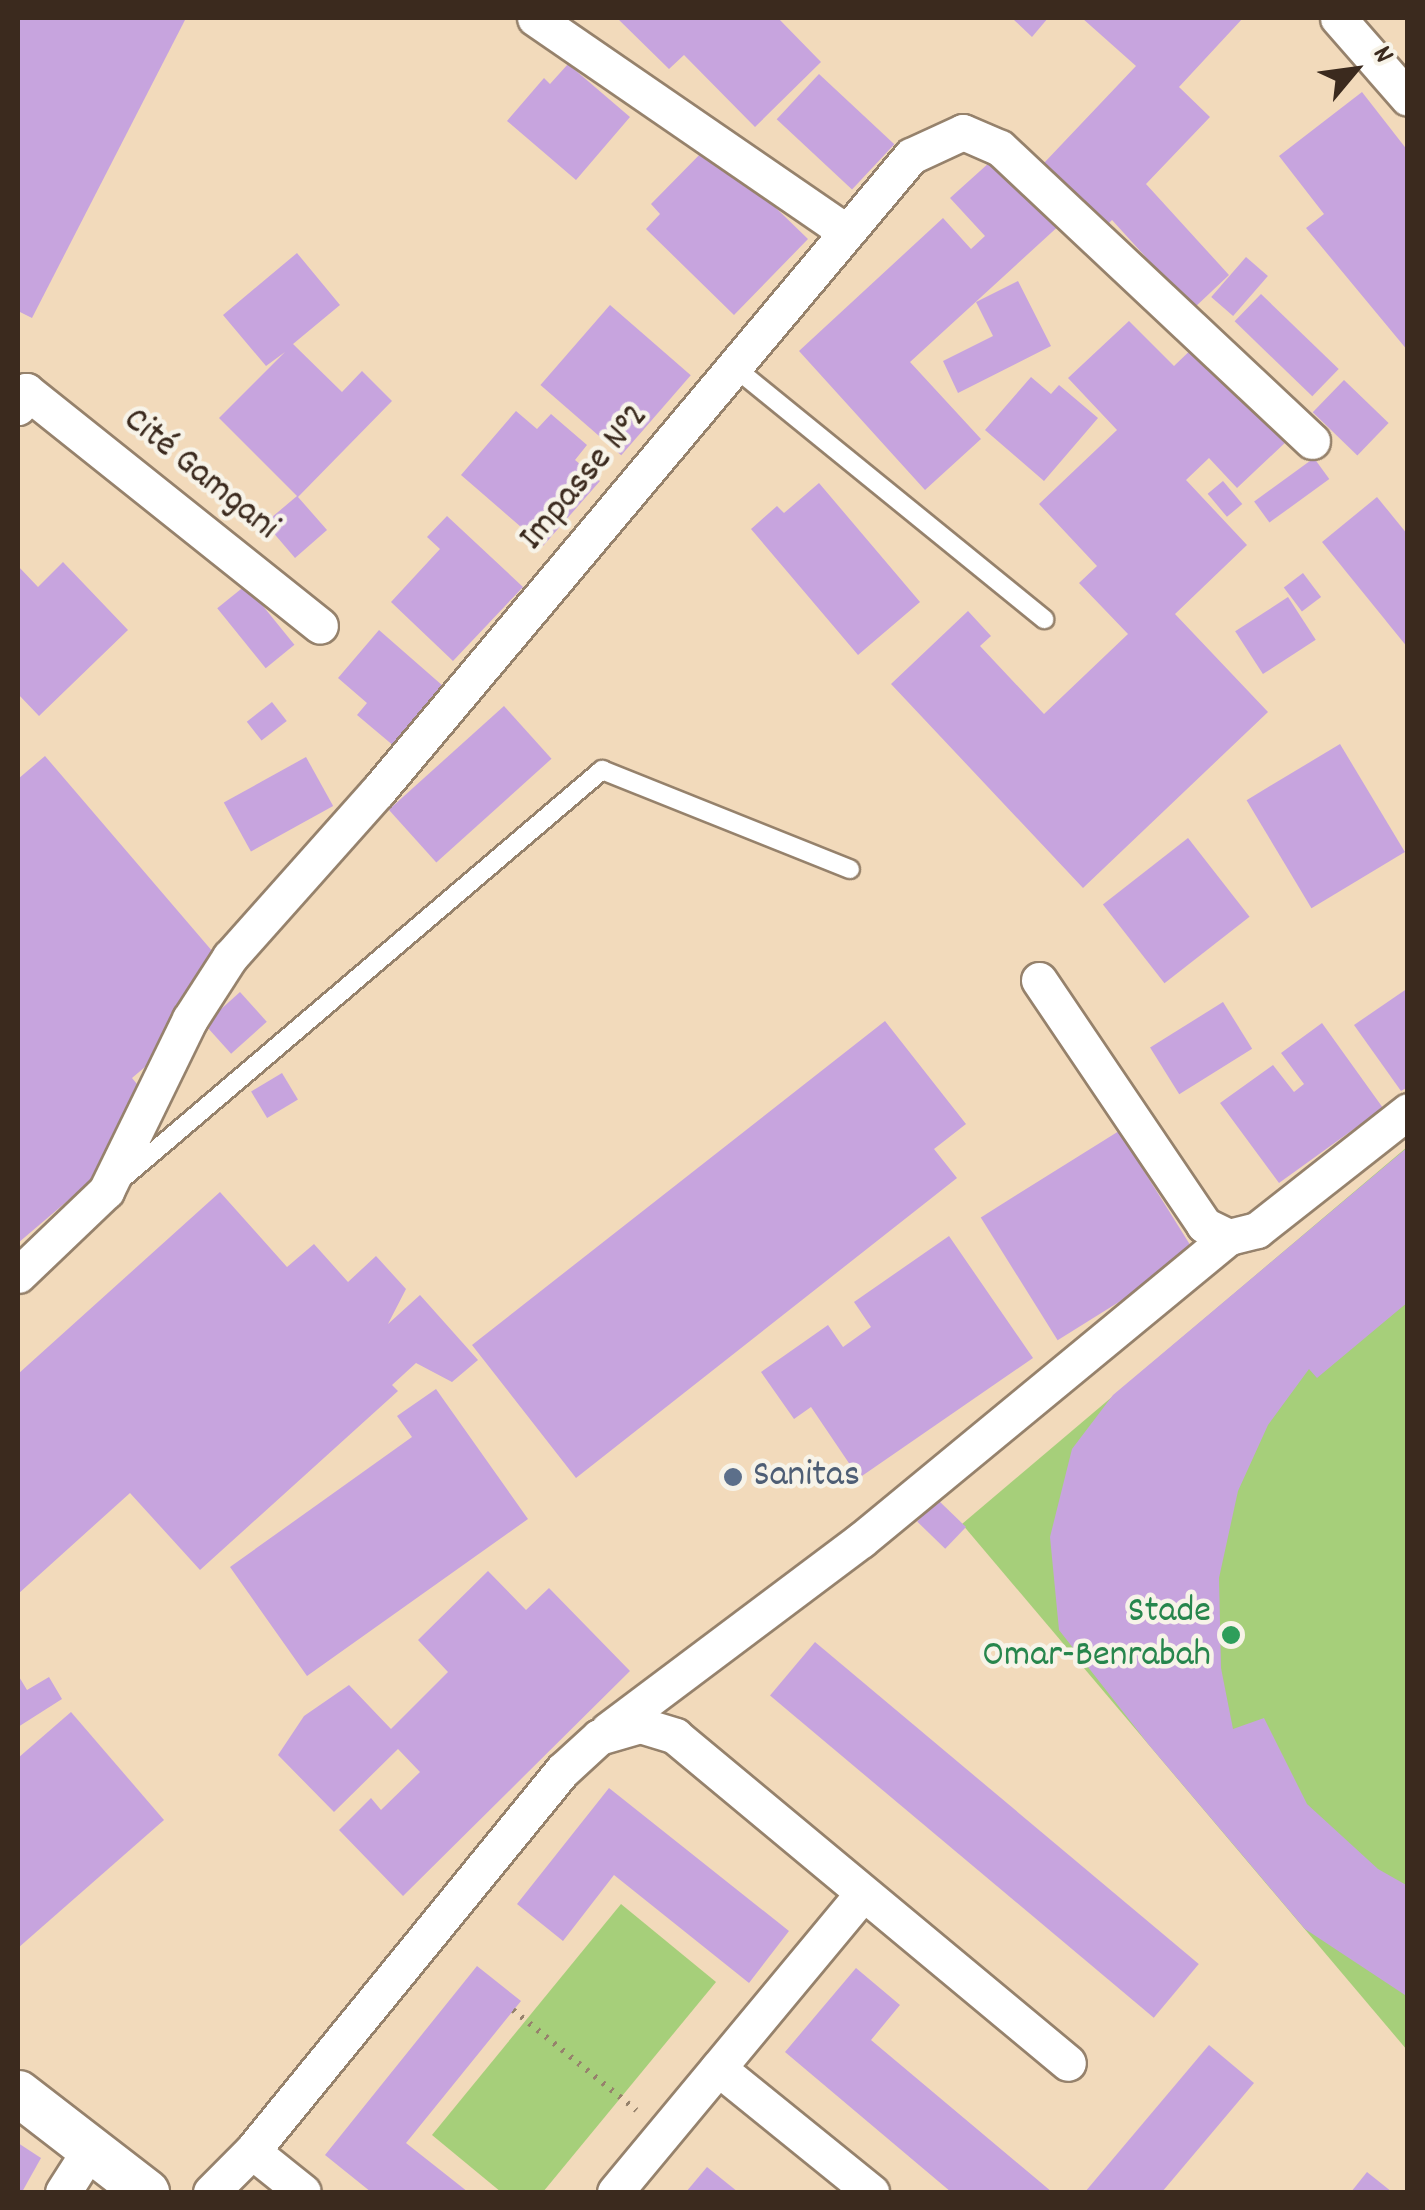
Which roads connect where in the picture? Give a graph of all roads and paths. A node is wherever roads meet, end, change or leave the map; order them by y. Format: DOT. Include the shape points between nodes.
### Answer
graph roads {
  1 [pos="535,18"];
  2 [pos="1338,18"];
  3 [pos="1408,98"];
  4 [pos="846,232"];
  5 [pos="734,366"];
  6 [pos="22,399"];
  7 [pos="1312,442"];
  8 [pos="1044,619"];
  9 [pos="320,626"];
  10 [pos="850,870"];
  11 [pos="1040,980"];
  12 [pos="1408,1112"];
  13 [pos="106,1191"];
  14 [pos="1229,1237"];
  15 [pos="18,1275"];
  16 [pos="599,1736"];
  17 [pos="863,1892"];
  18 [pos="513,2010"];
  19 [pos="1068,2062"];
  20 [pos="718,2068"];
  21 [pos="18,2093"];
  22 [pos="664,2133"];
  23 [pos="91,2148"];
  24 [pos="252,2151"];
  25 [pos="63,2192"];
  26 [pos="146,2192"];
  27 [pos="211,2192"];
  28 [pos="303,2192"];
  29 [pos="615,2192"];
  30 [pos="871,2192"];
  1 -- 4 [label="street"];
  2 -- 3 [label="street"];
  4 -- 5 [label="street, Impasse N°2"];
  4 -- 7 [label="street, Impasse N°2" via="911,156 963,132 1000,148"];
  5 -- 8 [label="lane"];
  5 -- 13 [label="street, Impasse N°2" via="378,792 230,957 190,1019"];
  6 -- 9 [label="street, Cité Gamgani"];
  10 -- 13 [label="lane" via="602,770"];
  11 -- 14 [label="street" via="1204,1225"];
  12 -- 14 [label="street" via="1257,1230"];
  13 -- 15 [label="street, Impasse N°2"];
  14 -- 16 [label="street" via="861,1540"];
  16 -- 17 [label="street" via="640,1725 675,1736"];
  16 -- 24 [label="street" via="562,1770"];
  17 -- 19 [label="street"];
  17 -- 20 [label="street"];
  18 -- 22 [label="path"];
  20 -- 22 [label="street"];
  20 -- 30 [label="street"];
  21 -- 23 [label="street"];
  22 -- 29 [label="street"];
  23 -- 25 [label="street"];
  23 -- 26 [label="street"];
  24 -- 27 [label="street"];
  24 -- 28 [label="street"];
}
